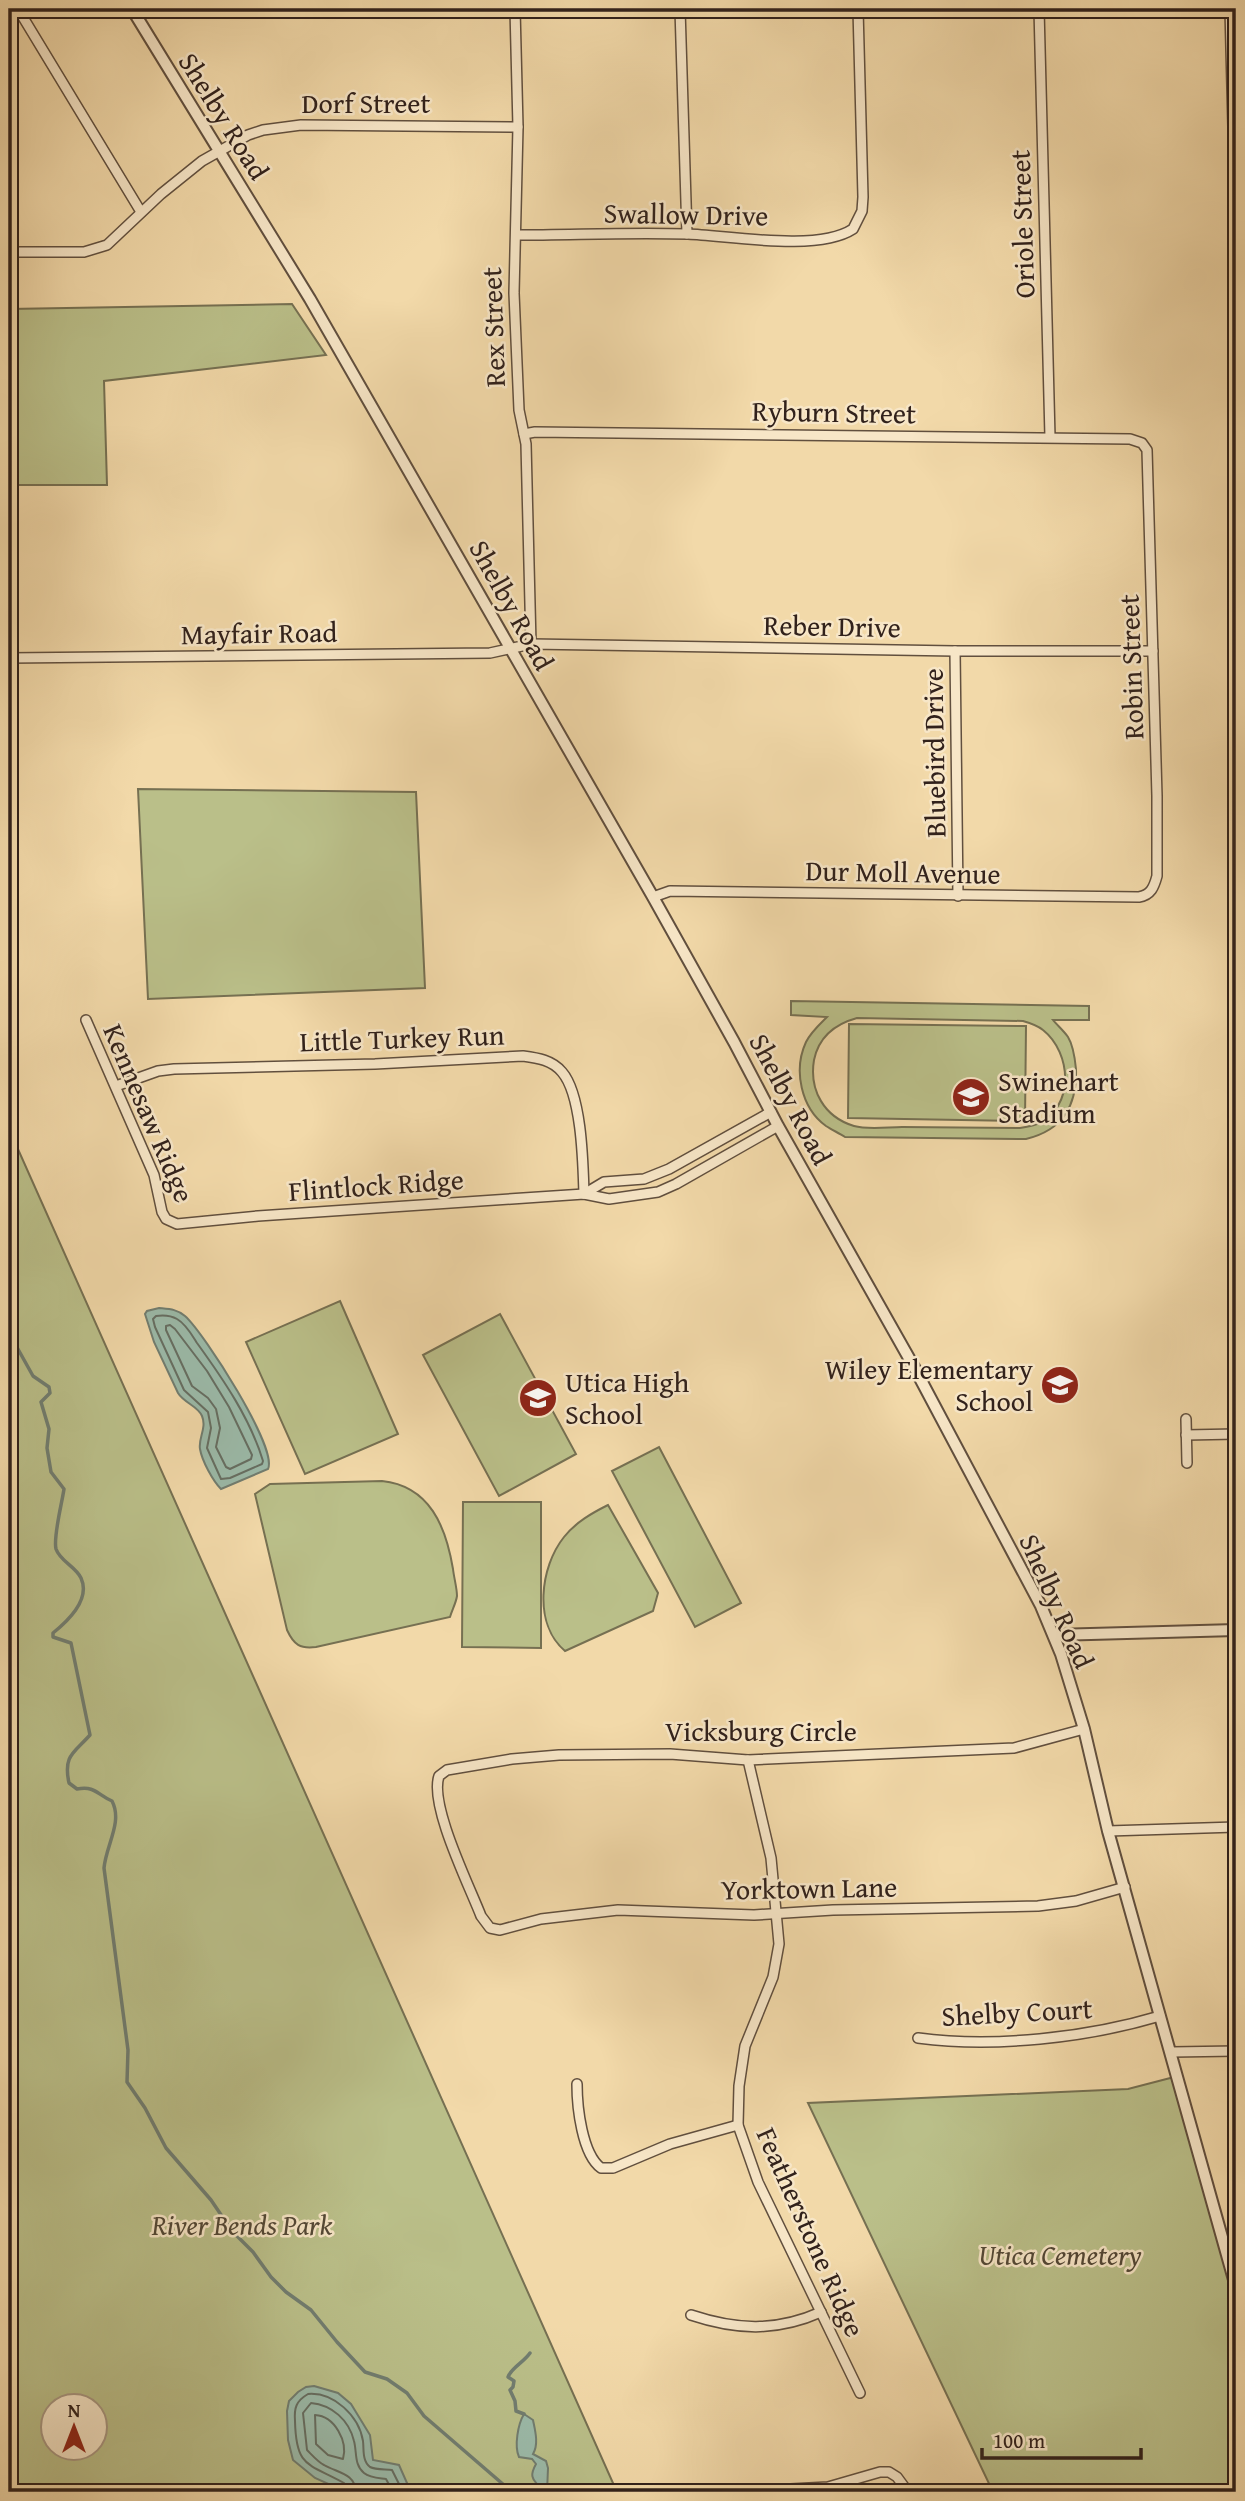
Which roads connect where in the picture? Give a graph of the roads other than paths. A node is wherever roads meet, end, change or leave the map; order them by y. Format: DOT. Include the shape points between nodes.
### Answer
graph roads {
  1 [pos="18,9"];
  2 [pos="132,9"];
  3 [pos="515,9"];
  4 [pos="680,9"];
  5 [pos="858,9"];
  6 [pos="1039,9"];
  7 [pos="1230,9"];
  8 [pos="518,127"];
  9 [pos="219,151"];
  10 [pos="141,212"];
  11 [pos="687,234"];
  12 [pos="516,235"];
  13 [pos="1236,244"];
  14 [pos="9,252"];
  15 [pos="524,434"];
  16 [pos="1050,438"];
  17 [pos="1142,443"];
  18 [pos="531,644"];
  19 [pos="510,649"];
  20 [pos="955,651"];
  21 [pos="1153,651"];
  22 [pos="9,658"];
  23 [pos="1151,891"];
  24 [pos="958,896"];
  25 [pos="653,897"];
  26 [pos="86,1020"];
  27 [pos="116,1086"];
  28 [pos="771,1112"];
  29 [pos="778,1126"];
  30 [pos="676,1165"];
  31 [pos="683,1180"];
  32 [pos="584,1194"];
  33 [pos="172,1223"];
  34 [pos="1186,1419"];
  35 [pos="1236,1434"];
  36 [pos="1186,1435"];
  37 [pos="1187,1463"];
  38 [pos="1236,1630"];
  39 [pos="1054,1635"];
  40 [pos="1084,1729"];
  41 [pos="748,1760"];
  42 [pos="1236,1828"];
  43 [pos="1108,1831"];
  44 [pos="1125,1887"];
  45 [pos="778,1914"];
  46 [pos="494,1930"];
  47 [pos="1160,2016"];
  48 [pos="918,2038"];
  49 [pos="1236,2051"];
  50 [pos="1172,2052"];
  51 [pos="577,2084"];
  52 [pos="738,2125"];
  53 [pos="1235,2274"];
  54 [pos="1236,2287"];
  55 [pos="821,2312"];
  56 [pos="691,2315"];
  57 [pos="860,2393"];
  58 [pos="733,2492"];
  59 [pos="908,2492"];
  1 -- 10 [label="street"];
  2 -- 9 [label="street, Shelby Road"];
  3 -- 8 [label="street, Rex Street"];
  4 -- 11 [label="street"];
  5 -- 11 [label="street, Swallow Drive" via="863,197 853,229 827,239 805,240"];
  6 -- 16 [label="street, Oriole Street"];
  7 -- 13 [label="street"];
  8 -- 9 [label="street, Dorf Street" via="288,125 248,135"];
  8 -- 12 [label="street, Rex Street"];
  9 -- 10 [label="street, Dorf Street"];
  9 -- 19 [label="street, Shelby Road" via="310,299"];
  10 -- 14 [label="street, Dorf Street" via="97,250"];
  11 -- 12 [label="street, Swallow Drive"];
  12 -- 15 [label="street, Rex Street" via="514,293"];
  15 -- 16 [label="street, Ryburn Street"];
  15 -- 18 [label="street, Rex Street"];
  16 -- 17 [label="street, Ryburn Street"];
  17 -- 21 [label="street, Robin Street" via="1148,461"];
  18 -- 19 [label="street, Reber Drive"];
  18 -- 20 [label="street, Reber Drive"];
  19 -- 22 [label="street, Mayfair Road" via="490,653"];
  19 -- 25 [label="street, Shelby Road"];
  20 -- 21 [label="street, Reber Drive"];
  20 -- 24 [label="street, Bluebird Drive"];
  21 -- 23 [label="street, Robin Street" via="1157,866"];
  23 -- 24 [label="street, Dur Moll Avenue" via="1139,897"];
  24 -- 25 [label="street, Dur Moll Avenue" via="670,891"];
  25 -- 28 [label="street, Shelby Road"];
  26 -- 27 [label="street, Kennesaw Ridge"];
  27 -- 32 [label="street, Little Turkey Run" via="174,1069 540,1058 561,1071 571,1088"];
  27 -- 33 [label="street, Kennesaw Ridge" via="154,1175 162,1212"];
  28 -- 29 [label="street, Shelby Road"];
  28 -- 30 [label="street, Flintlock Ridge"];
  29 -- 31 [label="street, Flintlock Ridge"];
  29 -- 39 [label="street, Shelby Road" via="914,1367"];
  30 -- 31 [label="street"];
  30 -- 32 [label="street, Flintlock Ridge" via="643,1180 604,1182"];
  31 -- 32 [label="street, Flintlock Ridge" via="646,1195 609,1199"];
  32 -- 33 [label="street, Flintlock Ridge"];
  34 -- 36 [label="street"];
  35 -- 36 [label="street"];
  36 -- 37 [label="street"];
  38 -- 39 [label="street"];
  39 -- 40 [label="street, Shelby Road"];
  40 -- 41 [label="street, Vicksburg Circle" via="1014,1748"];
  40 -- 43 [label="street, Shelby Road"];
  41 -- 45 [label="street, Featherstone Ridge" via="771,1858"];
  41 -- 46 [label="street, Vicksburg Circle" via="670,1754 559,1755 447,1770 439,1776 437,1796 443,1819 481,1916"];
  42 -- 43 [label="street"];
  43 -- 44 [label="street, Shelby Road"];
  44 -- 45 [label="street, Yorktown Lane" via="1038,1906"];
  44 -- 47 [label="street, Shelby Road"];
  45 -- 46 [label="street, Yorktown Lane" via="618,1910"];
  45 -- 52 [label="street, Featherstone Ridge" via="776,1966 748,2035 740,2069"];
  47 -- 48 [label="street, Shelby Court" via="1062,2037 947,2042"];
  47 -- 50 [label="street, Shelby Road"];
  49 -- 50 [label="street"];
  50 -- 53 [label="street, Shelby Road"];
  51 -- 52 [label="street" via="581,2126 601,2168 613,2168 670,2144"];
  52 -- 55 [label="street, Featherstone Ridge" via="758,2182"];
  53 -- 54 [label="street, Shelby Road"];
  55 -- 56 [label="street" via="784,2324 751,2327 717,2324"];
  55 -- 57 [label="street, Featherstone Ridge"];
  58 -- 59 [label="street" via="828,2487 880,2472 889,2472"];
}
